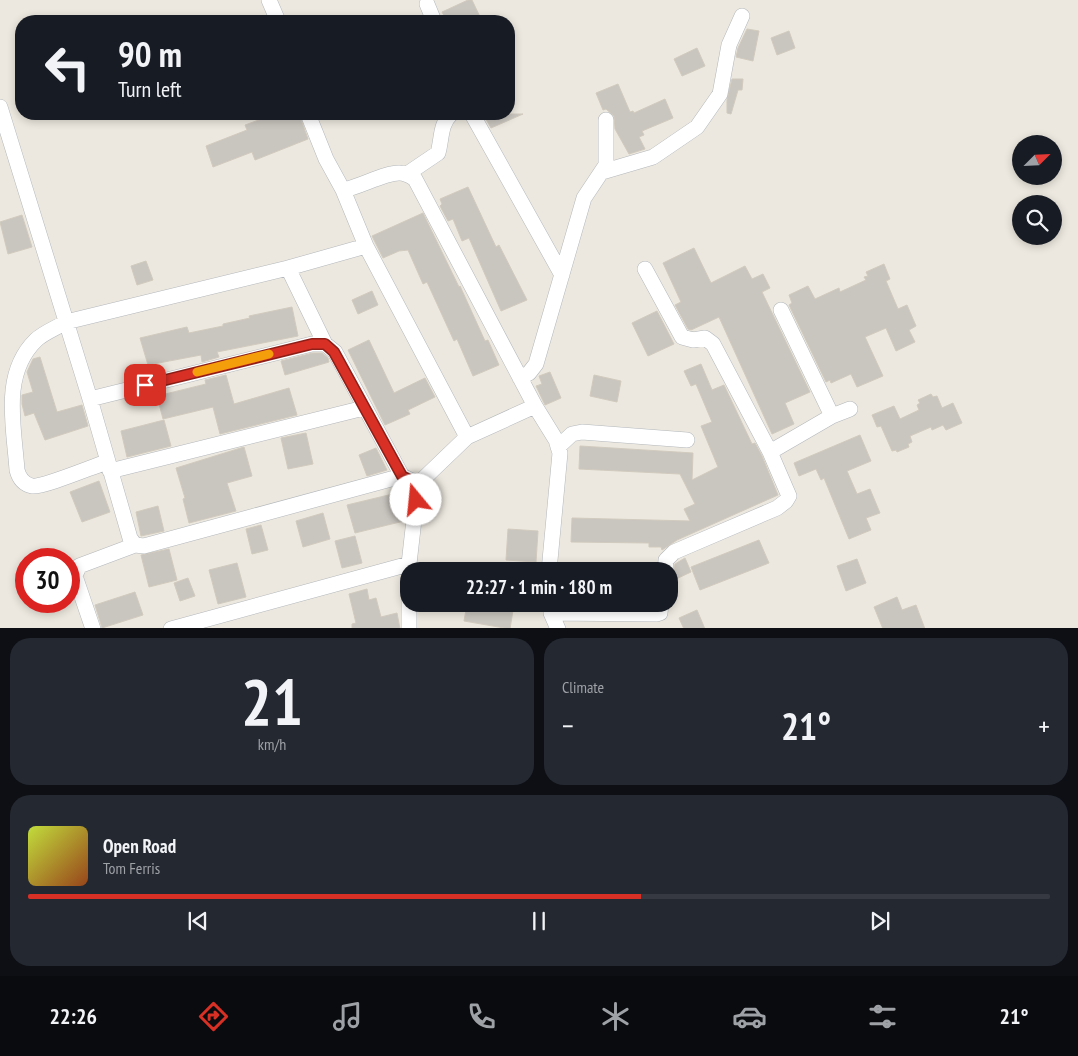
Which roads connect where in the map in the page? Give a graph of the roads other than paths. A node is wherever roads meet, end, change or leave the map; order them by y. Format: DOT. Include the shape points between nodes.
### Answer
graph roads {
  1 [pos="269,0"];
  2 [pos="426,4"];
  3 [pos="275,15"];
  4 [pos="431,15"];
  5 [pos="742,16"];
  6 [pos="0,107"];
  7 [pos="310,120"];
  8 [pos="445,120"];
  9 [pos="475,120"];
  10 [pos="606,120"];
  11 [pos="602,172"];
  12 [pos="407,174"];
  13 [pos="343,190"];
  14 [pos="366,246"];
  15 [pos="288,268"];
  16 [pos="645,269"];
  17 [pos="562,275"];
  18 [pos="781,310"];
  19 [pos="66,322"];
  20 [pos="325,344"];
  21 [pos="520,378"];
  22 [pos="90,399"];
  23 [pos="535,406"];
  24 [pos="364,408"];
  25 [pos="850,409"];
  26 [pos="832,416"];
  27 [pos="467,437"];
  28 [pos="687,440"];
  29 [pos="557,444"];
  30 [pos="770,452"];
  31 [pos="108,466"];
  32 [pos="402,476"];
  33 [pos="418,484"];
  34 [pos="135,545"];
  35 [pos="409,562"];
  36 [pos="550,562"];
  37 [pos="666,562"];
  38 [pos="400,566"];
  39 [pos="409,612"];
  40 [pos="552,612"];
  41 [pos="622,612"];
  42 [pos="659,612"];
  43 [pos="93,628"];
  44 [pos="171,628"];
  45 [pos="409,628"];
  46 [pos="558,628"];
  1 -- 3 [label="street"];
  2 -- 4 [label="street"];
  5 -- 11 [label="street" via="729,45 720,94 697,127 653,157"];
  6 -- 19 [label="street"];
  7 -- 13 [label="street"];
  8 -- 12 [label="street" via="438,153"];
  9 -- 17 [label="street"];
  10 -- 11 [label="street" via="607,157"];
  11 -- 17 [label="street" via="584,198"];
  12 -- 13 [label="street" via="399,172"];
  12 -- 21 [label="street" via="415,178"];
  13 -- 14 [label="street"];
  14 -- 15 [label="street"];
  14 -- 27 [label="street"];
  15 -- 19 [label="street"];
  15 -- 20 [label="street"];
  16 -- 30 [label="street" via="682,337 693,340 705,338 713,344"];
  17 -- 21 [label="street" via="536,364"];
  18 -- 26 [label="street"];
  19 -- 22 [label="street"];
  19 -- 31 [label="street" via="37,339 16,366 12,391 19,477 37,486"];
  20 -- 22 [label="street" via="312,344"];
  20 -- 24 [label="street" via="334,352"];
  21 -- 23 [label="street"];
  22 -- 31 [label="street"];
  23 -- 27 [label="street"];
  23 -- 29 [label="street"];
  24 -- 31 [label="street"];
  24 -- 32 [label="street"];
  25 -- 26 [label="street"];
  26 -- 30 [label="street"];
  27 -- 33 [label="street"];
  28 -- 29 [label="street" via="582,432 572,434"];
  29 -- 36 [label="street" via="560,453"];
  30 -- 37 [label="street" via="789,496 786,501 777,508 674,552"];
  31 -- 34 [label="street"];
  32 -- 33 [label="street"];
  32 -- 34 [label="street" via="144,546"];
  33 -- 35 [label="street"];
  34 -- 43 [label="street" via="79,566 76,570 75,576"];
  38 -- 44 [label="street"];
  39 -- 45 [label="street"];
  40 -- 46 [label="street"];
  41 -- 42 [label="street"];
}
